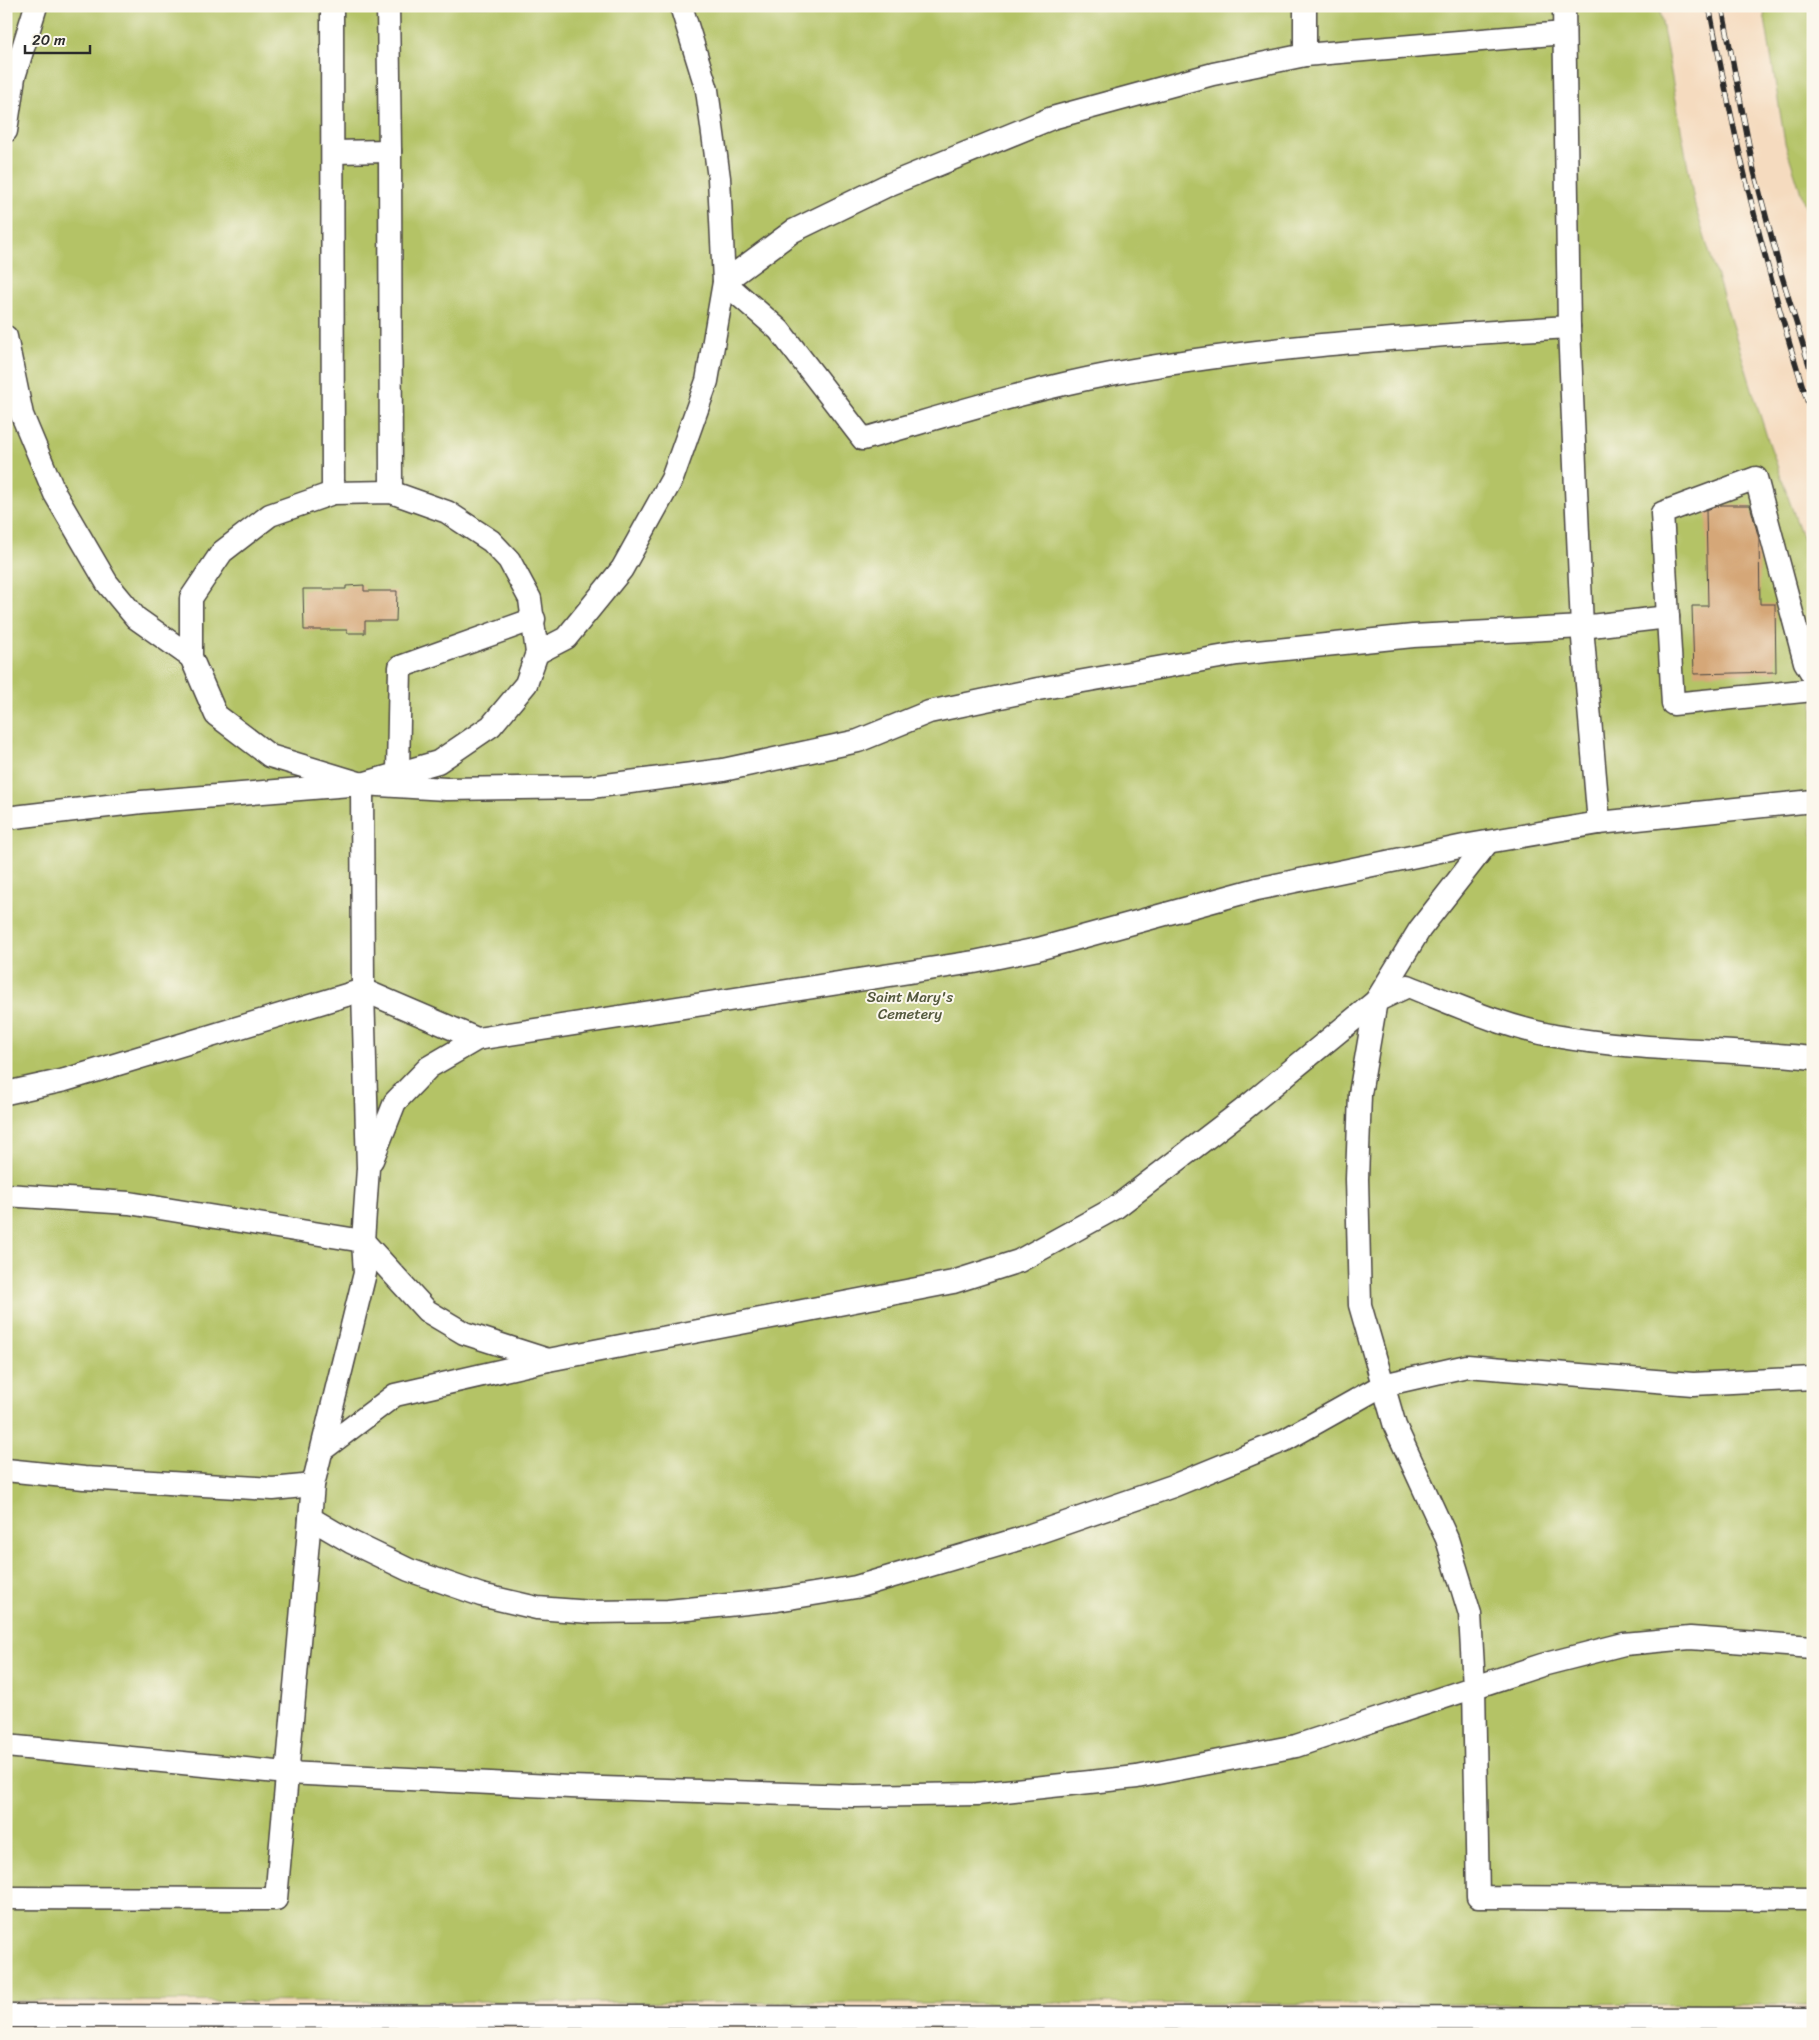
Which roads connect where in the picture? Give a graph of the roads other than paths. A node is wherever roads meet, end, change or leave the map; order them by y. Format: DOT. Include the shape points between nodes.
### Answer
graph roads {
  1 [pos="36,6"];
  2 [pos="332,6"];
  3 [pos="388,6"];
  4 [pos="682,6"];
  5 [pos="1305,6"];
  6 [pos="1564,6"];
  7 [pos="1564,33"];
  8 [pos="1306,55"];
  9 [pos="6,131"];
  10 [pos="333,152"];
  11 [pos="390,152"];
  12 [pos="724,282"];
  13 [pos="1569,327"];
  14 [pos="6,338"];
  15 [pos="391,492"];
  16 [pos="333,493"];
  17 [pos="1668,617"];
  18 [pos="534,619"];
  19 [pos="1582,627"];
  20 [pos="537,653"];
  21 [pos="191,657"];
  22 [pos="1813,675"];
  23 [pos="1813,690"];
  24 [pos="398,772"];
  25 [pos="362,784"];
  26 [pos="1813,800"];
  27 [pos="6,818"];
  28 [pos="1599,823"];
  29 [pos="1488,842"];
  30 [pos="363,990"];
  31 [pos="1376,1001"];
  32 [pos="477,1039"];
  33 [pos="1813,1058"];
  34 [pos="6,1093"];
  35 [pos="368,1168"];
  36 [pos="6,1195"];
  37 [pos="363,1240"];
  38 [pos="548,1360"];
  39 [pos="1813,1378"];
  40 [pos="1383,1386"];
  41 [pos="322,1450"];
  42 [pos="6,1470"];
  43 [pos="313,1485"];
  44 [pos="310,1518"];
  45 [pos="1813,1647"];
  46 [pos="1474,1687"];
  47 [pos="6,1746"];
  48 [pos="287,1773"];
  49 [pos="6,1898"];
  50 [pos="1813,1899"];
  51 [pos="6,2016"];
  52 [pos="1813,2019"];
  53 [pos="271,2025"];
  54 [pos="1599,2025"];
  55 [pos="600,2026"];
  56 [pos="1407,2026"];
  1 -- 9 [label="street" via="14,77"];
  2 -- 10 [label="street"];
  3 -- 11 [label="street"];
  4 -- 12 [label="street" via="707,90 719,178"];
  5 -- 8 [label="street"];
  6 -- 7 [label="street"];
  7 -- 8 [label="street"];
  7 -- 13 [label="street"];
  8 -- 12 [label="street" via="1213,74 1052,118 888,185 793,230"];
  10 -- 11 [label="street"];
  10 -- 16 [label="street"];
  11 -- 15 [label="street"];
  12 -- 13 [label="street" via="779,330 863,438 1111,374 1310,344"];
  12 -- 20 [label="street" via="707,381 672,479 622,569 566,638"];
  13 -- 19 [label="street"];
  14 -- 21 [label="street" via="22,415 60,502 107,583 136,618"];
  15 -- 16 [label="street"];
  15 -- 18 [label="street" via="446,512 491,541 509,560 530,599"];
  16 -- 21 [label="street" via="270,515 222,552 191,598"];
  17 -- 19 [label="street"];
  17 -- 22 [label="street" via="1662,513 1756,478 1805,662"];
  17 -- 23 [label="street" via="1673,704"];
  18 -- 20 [label="street"];
  18 -- 24 [label="street" via="400,667"];
  19 -- 25 [label="street" via="1413,636 1237,654 929,712 858,741 723,770 591,787 446,789"];
  19 -- 28 [label="street"];
  20 -- 24 [label="street" via="526,684 491,726 438,762"];
  21 -- 25 [label="street" via="216,715 270,756"];
  24 -- 25 [label="street"];
  25 -- 27 [label="street" via="142,802"];
  25 -- 30 [label="street"];
  26 -- 28 [label="street"];
  28 -- 29 [label="street"];
  29 -- 31 [label="street" via="1420,929"];
  29 -- 32 [label="street" via="1257,889 1038,949 974,962"];
  30 -- 32 [label="street"];
  30 -- 34 [label="street" via="65,1080"];
  30 -- 35 [label="street"];
  31 -- 33 [label="street" via="1408,986 1493,1020 1554,1036 1636,1047"];
  31 -- 38 [label="street" via="1115,1208 1019,1261 953,1282"];
  31 -- 40 [label="street" via="1360,1094 1356,1179 1360,1305"];
  32 -- 35 [label="street" via="429,1067 395,1102"];
  35 -- 37 [label="street"];
  36 -- 37 [label="street" via="129,1203"];
  37 -- 38 [label="street" via="427,1311 464,1333"];
  37 -- 41 [label="street" via="365,1273"];
  38 -- 41 [label="street" via="396,1395"];
  39 -- 40 [label="street" via="1693,1384 1467,1366"];
  40 -- 44 [label="street" via="1285,1440 1172,1486 1022,1538 856,1587 777,1600 668,1612 538,1608 481,1595 409,1570"];
  40 -- 46 [label="street" via="1395,1426 1447,1539 1470,1614"];
  41 -- 43 [label="street"];
  42 -- 43 [label="street" via="273,1489"];
  43 -- 44 [label="street"];
  44 -- 48 [label="street"];
  45 -- 46 [label="street" via="1690,1638 1624,1644"];
  46 -- 48 [label="street" via="1296,1746 1137,1777 977,1794 854,1796 710,1792"];
  46 -- 50 [label="street" via="1478,1897"];
  47 -- 48 [label="street"];
  48 -- 49 [label="street" via="276,1899"];
  51 -- 53 [label="street"];
  52 -- 54 [label="street"];
  53 -- 55 [label="street"];
  54 -- 56 [label="street"];
  55 -- 56 [label="street"];
}
